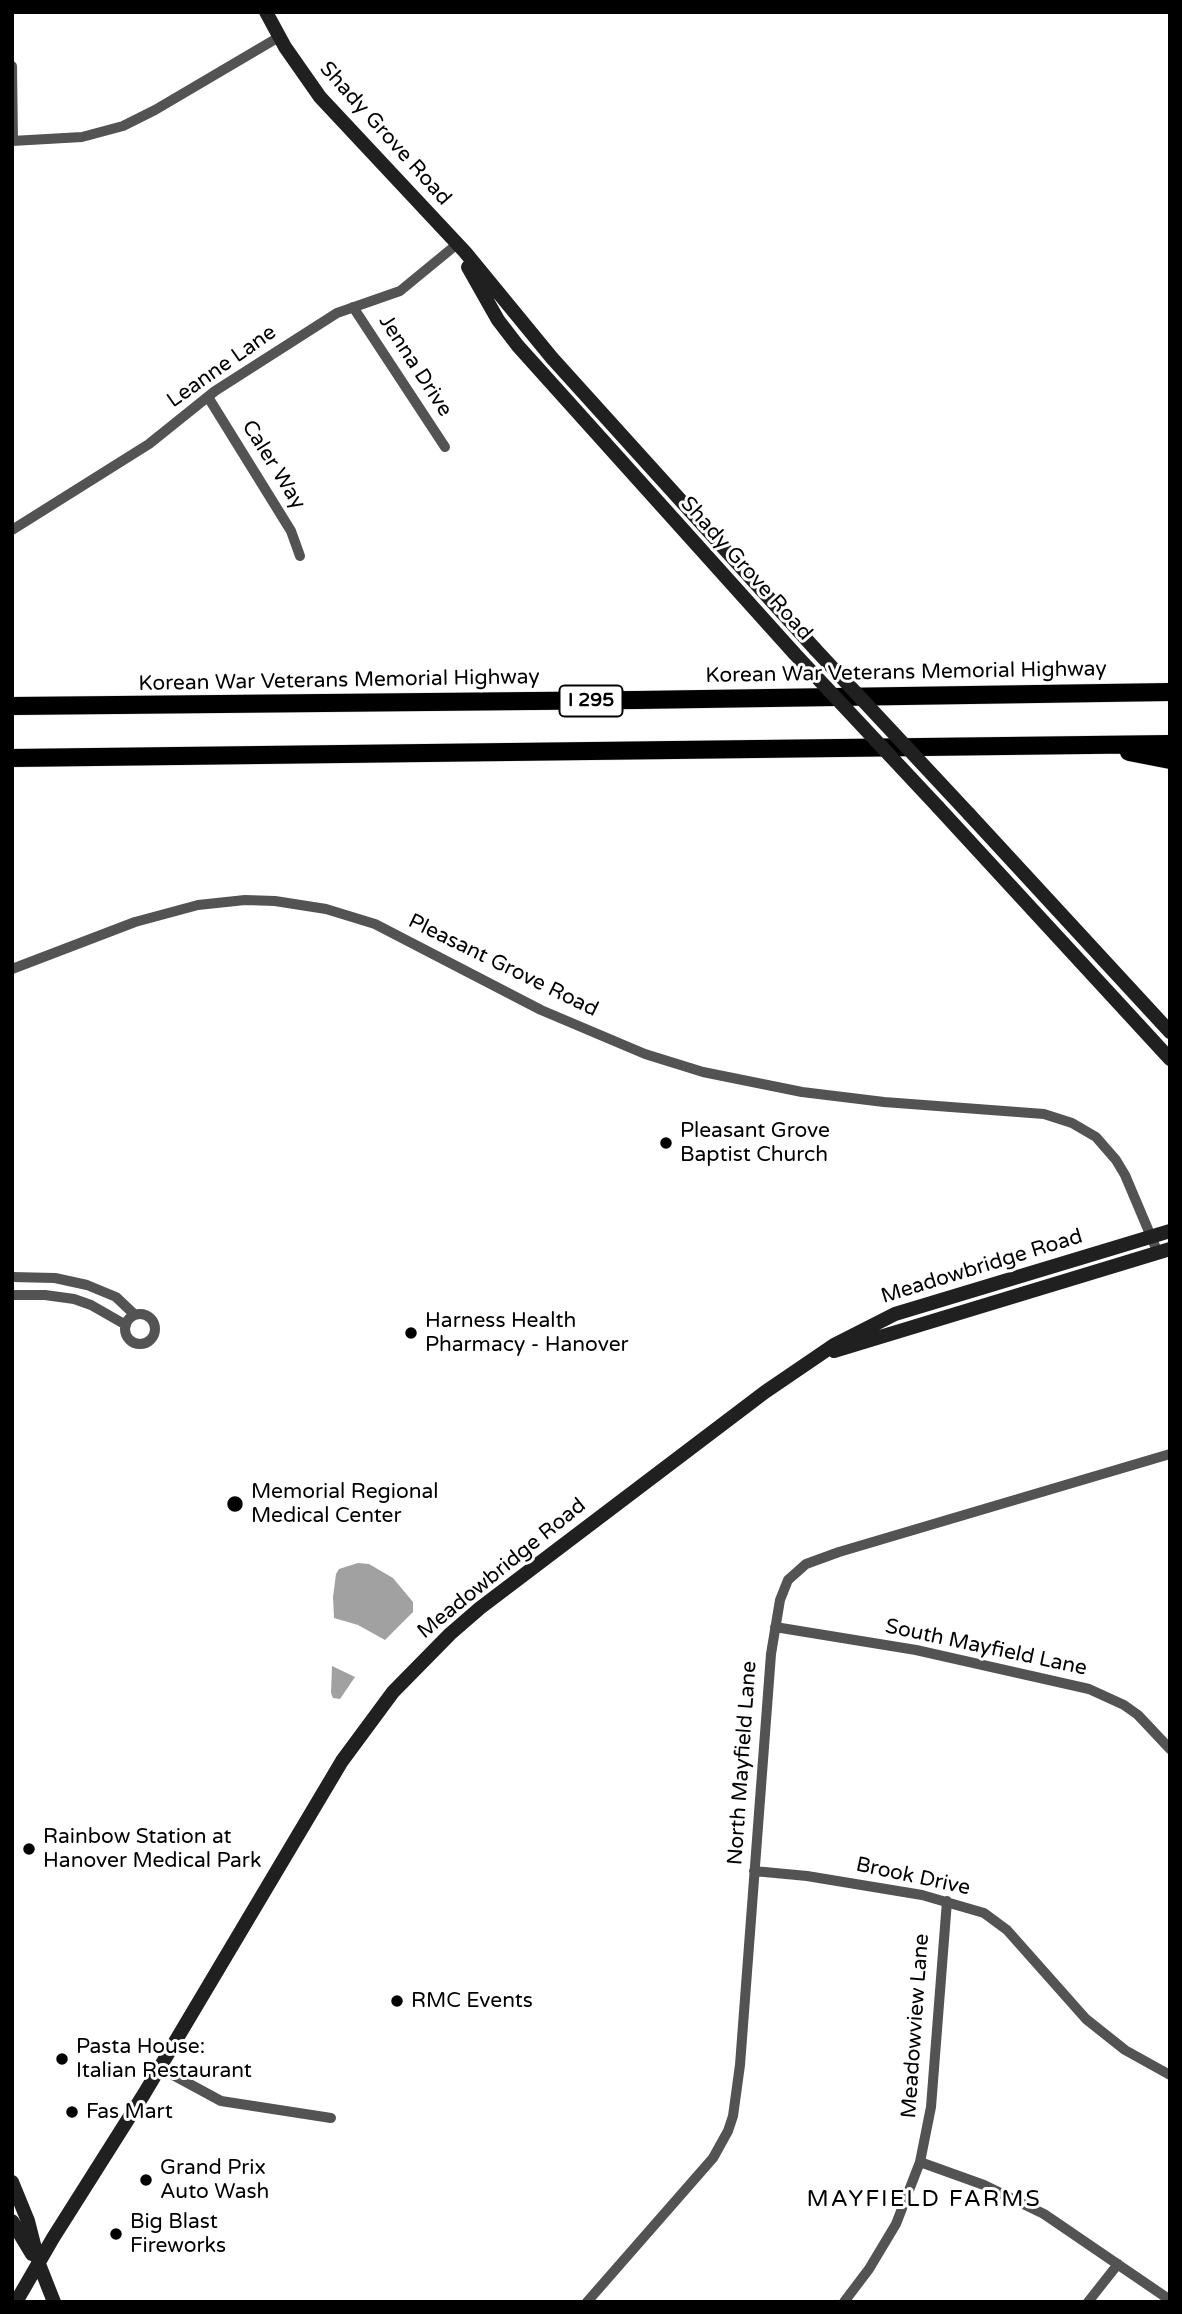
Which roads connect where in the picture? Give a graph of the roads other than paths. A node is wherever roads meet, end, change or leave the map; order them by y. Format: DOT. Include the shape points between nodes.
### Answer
graph roads {
  1 [pos="265,12"];
  2 [pos="279,37"];
  3 [pos="12,66"];
  4 [pos="13,141"];
  5 [pos="456,245"];
  6 [pos="353,307"];
  7 [pos="208,397"];
  8 [pos="445,447"];
  9 [pos="691,510"];
  10 [pos="676,522"];
  11 [pos="12,530"];
  12 [pos="300,556"];
  13 [pos="1170,692"];
  14 [pos="12,706"];
  15 [pos="1170,744"];
  16 [pos="1087,745"];
  17 [pos="12,758"];
  18 [pos="1170,760"];
  19 [pos="12,969"];
  20 [pos="1170,1032"];
  21 [pos="1170,1059"];
  22 [pos="1170,1231"];
  23 [pos="1152,1237"];
  24 [pos="1164,1251"];
  25 [pos="12,1277"];
  26 [pos="12,1295"];
  27 [pos="135,1315"];
  28 [pos="126,1325"];
  29 [pos="813,1358"];
  30 [pos="1170,1454"];
  31 [pos="775,1627"];
  32 [pos="1170,1749"];
  33 [pos="754,1871"];
  34 [pos="947,1901"];
  35 [pos="160,2068"];
  36 [pos="1170,2075"];
  37 [pos="331,2118"];
  38 [pos="920,2162"];
  39 [pos="12,2182"];
  40 [pos="12,2221"];
  41 [pos="38,2264"];
  42 [pos="1118,2264"];
  43 [pos="1170,2300"];
  44 [pos="16,2302"];
  45 [pos="54,2302"];
  46 [pos="587,2302"];
  47 [pos="844,2302"];
  48 [pos="1088,2302"];
  1 -- 2 [label="main road, Shady Grove Road"];
  2 -- 4 [label="street" via="123,125 82,137"];
  2 -- 5 [label="main road, Shady Grove Road" via="320,97"];
  3 -- 4 [label="street"];
  5 -- 6 [label="street, Leanne Lane" via="400,291"];
  5 -- 9 [label="main road, Shady Grove Road"];
  5 -- 10 [label="main road, Shady Grove Road" via="518,346"];
  6 -- 7 [label="street, Leanne Lane"];
  6 -- 8 [label="street, Jenna Drive"];
  7 -- 11 [label="street, Leanne Lane" via="149,444"];
  7 -- 12 [label="street, Caler Way" via="290,531"];
  9 -- 10 [label="main road"];
  9 -- 20 [label="main road, Shady Grove Road, bridge"];
  10 -- 21 [label="main road, Shady Grove Road, bridge"];
  13 -- 14 [label="highway, Korean War Veterans Memorial Highway / I 295"];
  15 -- 16 [label="highway"];
  16 -- 17 [label="highway"];
  16 -- 18 [label="highway"];
  19 -- 23 [label="street, Pleasant Grove Road" via="135,922 198,905 265,901 326,909 382,928 541,1010 645,1054 703,1072 802,1092 1044,1114 1072,1122 1096,1138 1116,1160"];
  22 -- 23 [label="main road, Meadowbridge Road"];
  23 -- 24 [label="street, Pleasant Grove Road"];
  23 -- 29 [label="main road, Meadowbridge Road" via="895,1314"];
  24 -- 29 [label="main road, Meadowbridge Road"];
  25 -- 27 [label="street" via="33,1275 87,1285 116,1297"];
  26 -- 28 [label="street" via="74,1299"];
  27 -- 28 [label="street"];
  27 -- 28 [label="street" via="153,1321 156,1331 152,1340 143,1345 133,1343 126,1335"];
  29 -- 35 [label="main road, Meadowbridge Road" via="480,1608 410,1673 342,1761"];
  30 -- 31 [label="street, North Mayfield Lane" via="806,1564 783,1587"];
  31 -- 32 [label="street, South Mayfield Lane" via="916,1650 1089,1689 1138,1715"];
  31 -- 33 [label="street, North Mayfield Lane"];
  33 -- 34 [label="street, Brook Drive"];
  33 -- 46 [label="street, North Mayfield Lane" via="740,2065 728,2131 713,2158"];
  34 -- 36 [label="street, Brook Drive" via="996,1920 1086,2020 1125,2050"];
  34 -- 38 [label="street, Meadowview Lane" via="936,2060"];
  35 -- 37 [label="street" via="221,2101"];
  35 -- 41 [label="main road, Meadowbridge Road"];
  38 -- 42 [label="street" via="1015,2198"];
  38 -- 47 [label="street, Meadowview Lane" via="896,2224"];
  39 -- 41 [label="main road"];
  40 -- 41 [label="main road"];
  41 -- 44 [label="main road, Meadowbridge Road"];
  41 -- 45 [label="main road"];
  42 -- 43 [label="street"];
  42 -- 48 [label="street"];
}
